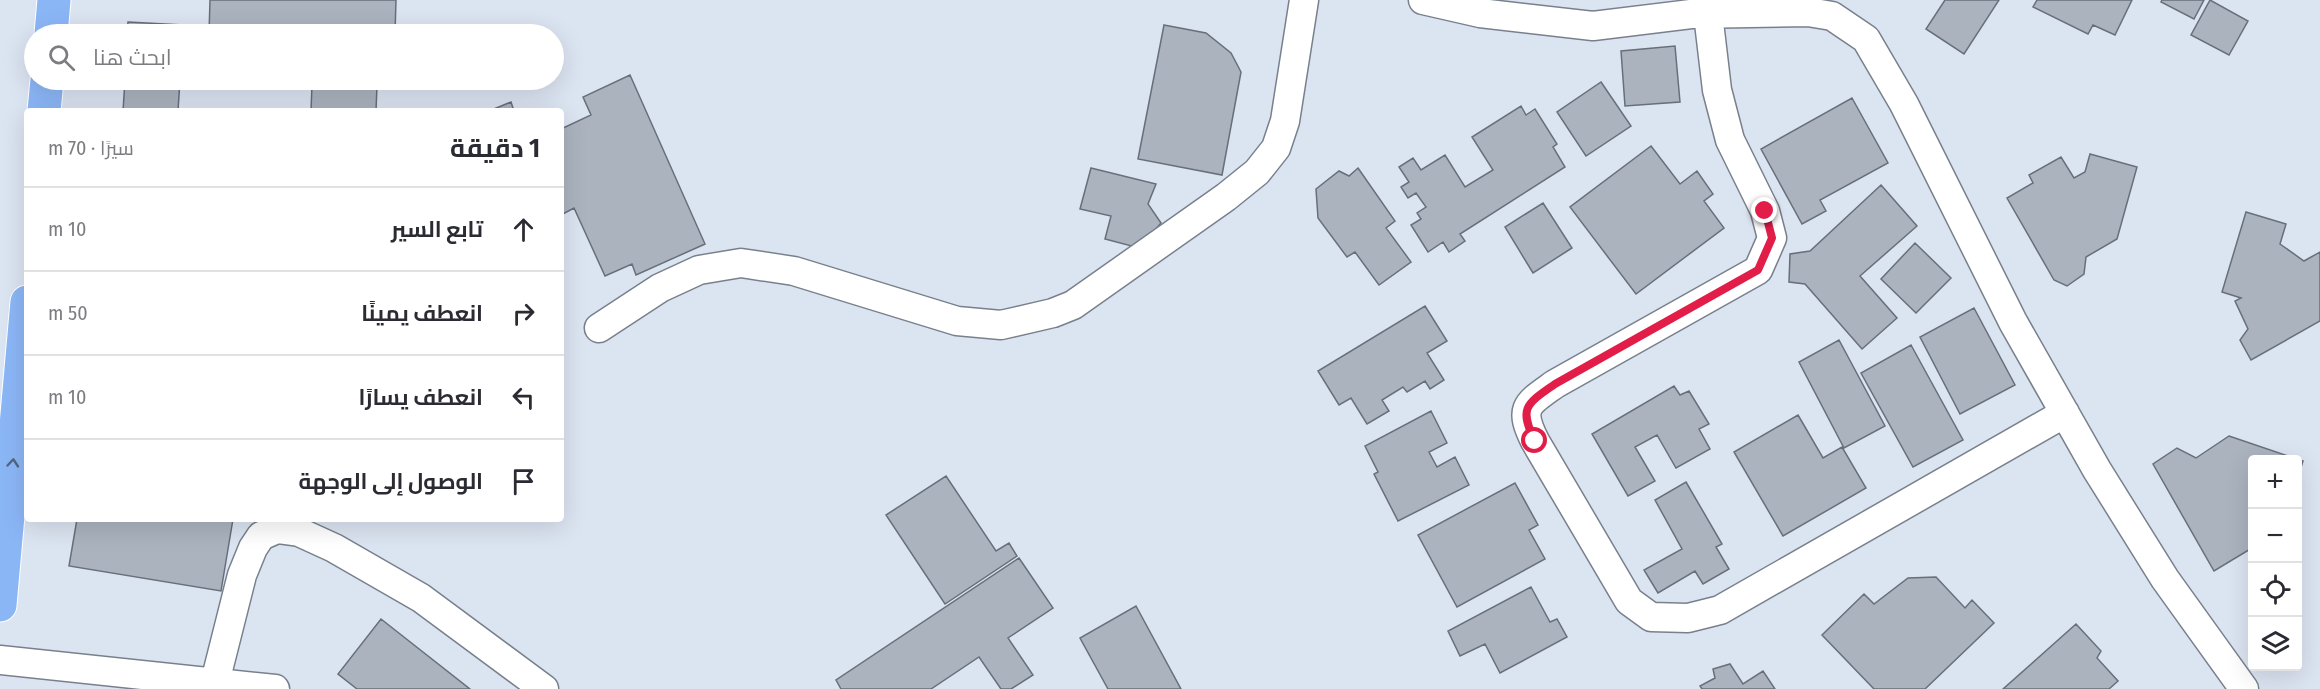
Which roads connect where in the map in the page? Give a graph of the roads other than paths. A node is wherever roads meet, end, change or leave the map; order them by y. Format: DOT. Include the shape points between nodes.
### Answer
graph roads {
  1 [pos="54,0"];
  2 [pos="1304,0"];
  3 [pos="1423,0"];
  4 [pos="1708,14"];
  5 [pos="52,24"];
  6 [pos="46,90"];
  7 [pos="44,108"];
  8 [pos="599,328"];
  9 [pos="24,336"];
  10 [pos="2065,414"];
  11 [pos="0,605"];
  12 [pos="0,660"];
  13 [pos="215,682"];
  14 [pos="275,689"];
  15 [pos="544,689"];
  16 [pos="2244,689"];
  1 -- 5 [label="highway"];
  2 -- 8 [label="street" via="1285,122 1276,148 1257,172 1226,197 1073,304 1053,313 1000,325 957,321 794,271 741,263 689,274"];
  3 -- 4 [label="street" via="1480,13 1593,26"];
  4 -- 10 [label="street" via="1808,12 1832,16 1866,39 1904,104 2013,322"];
  4 -- 10 [label="street" via="1718,90 1730,140 1765,211 1772,238 1758,270 1555,384 1529,405 1526,414 1535,441 1629,601 1651,617 1688,618 1720,610"];
  6 -- 7 [label="highway"];
  11 -- 9 [label="highway, one-way"];
  10 -- 16 [label="street" via="2164,579"];
  12 -- 13 [label="street"];
  13 -- 14 [label="street"];
  13 -- 15 [label="street" via="252,548 261,536 277,529 299,532 334,548 422,598"];
}
